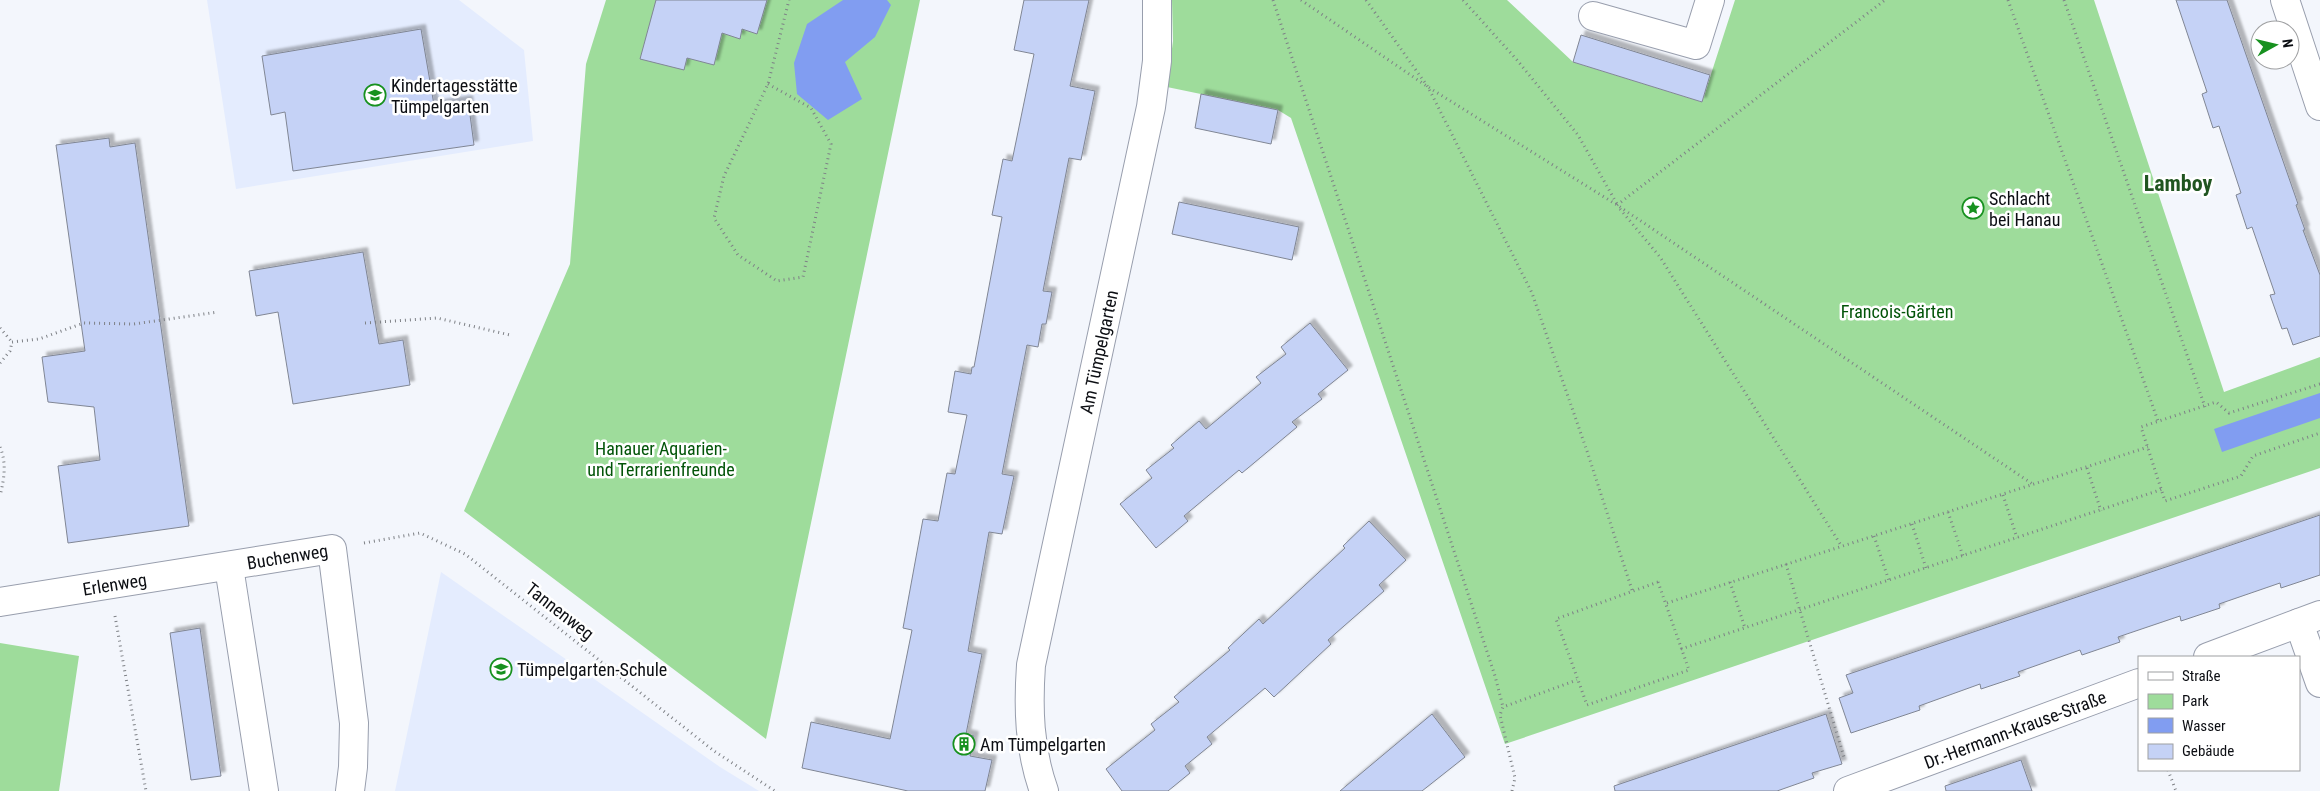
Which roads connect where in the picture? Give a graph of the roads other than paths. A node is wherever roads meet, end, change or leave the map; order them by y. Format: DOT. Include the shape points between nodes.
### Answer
graph roads {
  1 [pos="1157,0"];
  2 [pos="1710,0"];
  3 [pos="2285,0"];
  4 [pos="1593,16"];
  5 [pos="2320,106"];
  6 [pos="228,567"];
  7 [pos="0,602"];
  8 [pos="2309,619"];
  9 [pos="2211,656"];
  10 [pos="2138,683"];
  11 [pos="2320,683"];
  12 [pos="1893,784"];
  13 [pos="1851,790"];
  14 [pos="264,791"];
  15 [pos="350,791"];
  16 [pos="1044,791"];
  1 -- 16 [label="street, Am Tümpelgarten" via="1157,61 1151,107 1032,665 1029,720 1032,748"];
  2 -- 4 [label="street" via="1696,45"];
  3 -- 5 [label="street"];
  6 -- 7 [label="street, Erlenweg"];
  6 -- 14 [label="street, Buchenweg"];
  6 -- 15 [label="street, Buchenweg" via="332,549 354,723"];
  8 -- 9 [label="street"];
  8 -- 11 [label="street"];
  10 -- 12 [label="street, Dr.-Hermann-Krause-Straße"];
  12 -- 13 [label="street, Dr.-Hermann-Krause-Straße"];
}
